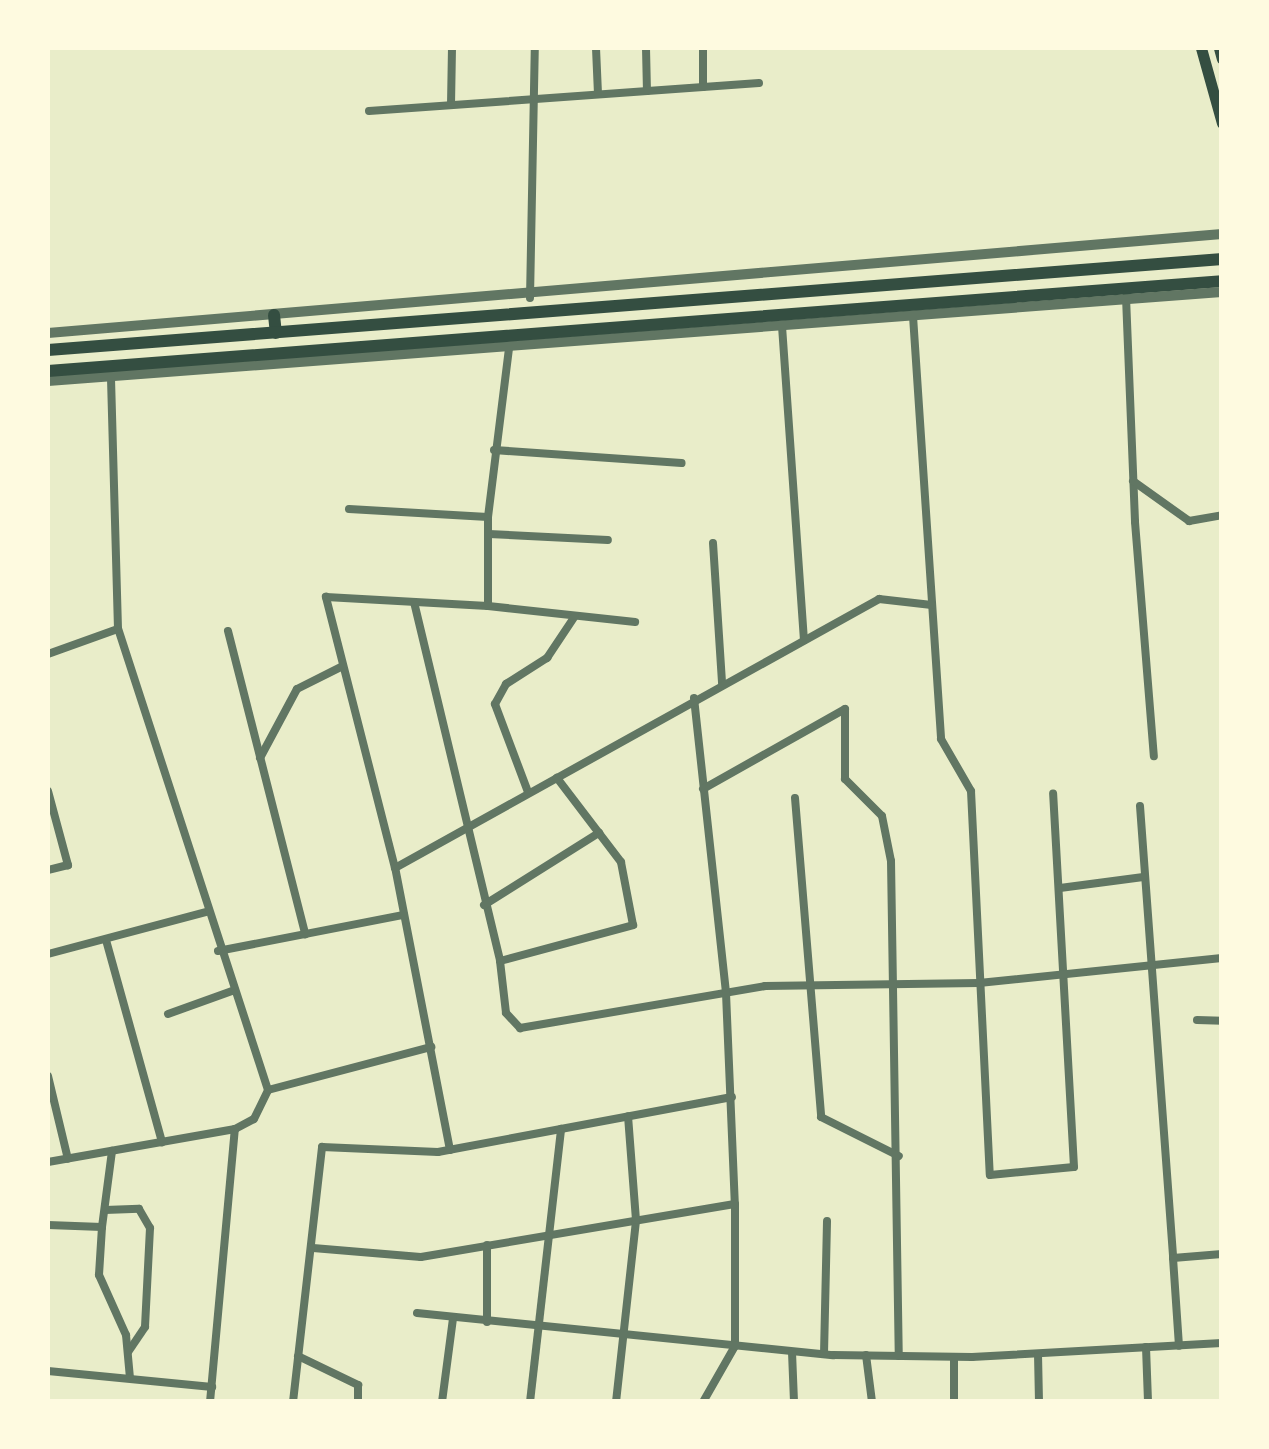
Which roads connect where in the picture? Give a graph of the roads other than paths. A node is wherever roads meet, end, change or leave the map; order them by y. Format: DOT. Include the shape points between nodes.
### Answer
graph roads {
  1 [pos="452,48"];
  2 [pos="535,48"];
  3 [pos="596,48"];
  4 [pos="646,48"];
  5 [pos="703,48"];
  6 [pos="1202,48"];
  7 [pos="1218,48"];
  8 [pos="1222,60"];
  9 [pos="760,82"];
  10 [pos="703,86"];
  11 [pos="647,91"];
  12 [pos="598,94"];
  13 [pos="534,97"];
  14 [pos="451,105"];
  15 [pos="369,111"];
  16 [pos="1222,123"];
  17 [pos="1222,234"];
  18 [pos="1222,259"];
  19 [pos="1222,280"];
  20 [pos="1222,292"];
  21 [pos="1126,297"];
  22 [pos="530,298"];
  23 [pos="274,315"];
  24 [pos="913,316"];
  25 [pos="782,326"];
  26 [pos="48,334"];
  27 [pos="276,334"];
  28 [pos="48,350"];
  29 [pos="508,350"];
  30 [pos="278,360"];
  31 [pos="48,371"];
  32 [pos="111,371"];
  33 [pos="48,381"];
  34 [pos="494,450"];
  35 [pos="682,463"];
  36 [pos="1133,481"];
  37 [pos="350,509"];
  38 [pos="1222,515"];
  39 [pos="488,518"];
  40 [pos="489,534"];
  41 [pos="608,540"];
  42 [pos="713,543"];
  43 [pos="414,602"];
  44 [pos="932,604"];
  45 [pos="488,606"];
  46 [pos="575,616"];
  47 [pos="635,622"];
  48 [pos="118,629"];
  49 [pos="228,631"];
  50 [pos="804,640"];
  51 [pos="48,654"];
  52 [pos="344,666"];
  53 [pos="722,684"];
  54 [pos="694,698"];
  55 [pos="1154,756"];
  56 [pos="260,758"];
  57 [pos="557,778"];
  58 [pos="48,789"];
  59 [pos="702,789"];
  60 [pos="528,792"];
  61 [pos="1053,794"];
  62 [pos="795,798"];
  63 [pos="1140,806"];
  64 [pos="466,828"];
  65 [pos="600,833"];
  66 [pos="395,868"];
  67 [pos="48,870"];
  68 [pos="1143,877"];
  69 [pos="1060,888"];
  70 [pos="484,905"];
  71 [pos="206,912"];
  72 [pos="404,914"];
  73 [pos="306,934"];
  74 [pos="106,940"];
  75 [pos="218,952"];
  76 [pos="48,954"];
  77 [pos="1222,958"];
  78 [pos="500,961"];
  79 [pos="1147,967"];
  80 [pos="1066,978"];
  81 [pos="895,982"];
  82 [pos="809,983"];
  83 [pos="980,983"];
  84 [pos="232,991"];
  85 [pos="726,992"];
  86 [pos="168,1014"];
  87 [pos="1196,1020"];
  88 [pos="1222,1020"];
  89 [pos="431,1046"];
  90 [pos="48,1076"];
  91 [pos="268,1090"];
  92 [pos="732,1097"];
  93 [pos="628,1116"];
  94 [pos="561,1128"];
  95 [pos="235,1129"];
  96 [pos="162,1142"];
  97 [pos="450,1150"];
  98 [pos="112,1151"];
  99 [pos="898,1156"];
  100 [pos="68,1158"];
  101 [pos="48,1162"];
  102 [pos="734,1204"];
  103 [pos="105,1210"];
  104 [pos="636,1220"];
  105 [pos="828,1221"];
  106 [pos="48,1225"];
  107 [pos="102,1227"];
  108 [pos="549,1234"];
  109 [pos="487,1245"];
  110 [pos="312,1248"];
  111 [pos="1222,1254"];
  112 [pos="1172,1258"];
  113 [pos="417,1314"];
  114 [pos="453,1319"];
  115 [pos="487,1322"];
  116 [pos="539,1327"];
  117 [pos="620,1335"];
  118 [pos="1222,1344"];
  119 [pos="734,1346"];
  120 [pos="1179,1346"];
  121 [pos="1146,1347"];
  122 [pos="128,1352"];
  123 [pos="792,1352"];
  124 [pos="824,1354"];
  125 [pos="1038,1354"];
  126 [pos="866,1355"];
  127 [pos="298,1356"];
  128 [pos="899,1356"];
  129 [pos="954,1357"];
  130 [pos="48,1371"];
  131 [pos="130,1378"];
  132 [pos="212,1387"];
  133 [pos="210,1402"];
  134 [pos="292,1402"];
  135 [pos="358,1402"];
  136 [pos="442,1402"];
  137 [pos="530,1402"];
  138 [pos="616,1402"];
  139 [pos="703,1402"];
  140 [pos="794,1402"];
  141 [pos="872,1402"];
  142 [pos="954,1402"];
  143 [pos="1039,1402"];
  144 [pos="1148,1402"];
  1 -- 14 [label="street"];
  2 -- 13 [label="street"];
  3 -- 12 [label="street"];
  4 -- 11 [label="street"];
  5 -- 10 [label="street"];
  6 -- 16 [label="main road"];
  7 -- 8 [label="main road"];
  9 -- 10 [label="street"];
  10 -- 11 [label="street"];
  11 -- 12 [label="street"];
  12 -- 13 [label="street"];
  13 -- 14 [label="street"];
  13 -- 22 [label="street"];
  14 -- 15 [label="street"];
  17 -- 22 [label="street"];
  18 -- 27 [label="highway"];
  19 -- 30 [label="highway"];
  20 -- 21 [label="street"];
  21 -- 24 [label="street"];
  21 -- 36 [label="street"];
  22 -- 23 [label="street"];
  23 -- 26 [label="street"];
  23 -- 27 [label="highway"];
  24 -- 25 [label="street"];
  24 -- 44 [label="street"];
  25 -- 29 [label="street"];
  25 -- 50 [label="street"];
  27 -- 28 [label="highway"];
  29 -- 30 [label="street"];
  29 -- 34 [label="street"];
  30 -- 32 [label="highway"];
  31 -- 32 [label="highway"];
  32 -- 33 [label="street"];
  32 -- 48 [label="street"];
  34 -- 35 [label="street"];
  34 -- 39 [label="street"];
  36 -- 38 [label="street" via="1189,520"];
  36 -- 55 [label="street"];
  37 -- 39 [label="street"];
  39 -- 40 [label="street"];
  40 -- 41 [label="street"];
  40 -- 45 [label="street"];
  42 -- 53 [label="street"];
  43 -- 45 [label="street"];
  43 -- 52 [label="street" via="326,598"];
  43 -- 64 [label="street"];
  44 -- 50 [label="street" via="879,599"];
  44 -- 83 [label="street" via="942,739 971,791"];
  45 -- 46 [label="street"];
  46 -- 47 [label="street"];
  46 -- 60 [label="street" via="547,658 506,684 494,704"];
  48 -- 51 [label="street"];
  48 -- 71 [label="street"];
  49 -- 56 [label="street"];
  50 -- 53 [label="street"];
  52 -- 56 [label="street" via="297,688"];
  52 -- 66 [label="street"];
  53 -- 54 [label="street"];
  54 -- 57 [label="street"];
  54 -- 59 [label="street"];
  56 -- 73 [label="street"];
  57 -- 60 [label="street"];
  57 -- 65 [label="street"];
  58 -- 67 [label="street" via="68,865"];
  59 -- 81 [label="street" via="844,709 845,779 876,805 888,846"];
  59 -- 85 [label="street"];
  60 -- 64 [label="street"];
  61 -- 69 [label="street"];
  62 -- 82 [label="street"];
  63 -- 68 [label="street"];
  64 -- 66 [label="street"];
  64 -- 70 [label="street"];
  65 -- 70 [label="street"];
  65 -- 78 [label="street" via="621,862 633,925"];
  66 -- 72 [label="street"];
  68 -- 69 [label="street"];
  68 -- 79 [label="street"];
  69 -- 80 [label="street"];
  70 -- 78 [label="street"];
  71 -- 74 [label="street"];
  71 -- 75 [label="street"];
  72 -- 73 [label="street"];
  72 -- 89 [label="street"];
  73 -- 75 [label="street"];
  74 -- 76 [label="street"];
  74 -- 96 [label="street"];
  75 -- 84 [label="street"];
  77 -- 79 [label="street"];
  78 -- 85 [label="street" via="506,1012 520,1028"];
  79 -- 80 [label="street"];
  79 -- 112 [label="street"];
  80 -- 83 [label="street"];
  80 -- 83 [label="street" via="1074,1168 1052,1172 990,1174"];
  81 -- 82 [label="street"];
  81 -- 83 [label="street"];
  81 -- 99 [label="street"];
  82 -- 85 [label="street"];
  82 -- 99 [label="street" via="821,1118"];
  84 -- 86 [label="street"];
  84 -- 91 [label="street"];
  85 -- 92 [label="street"];
  87 -- 88 [label="street"];
  89 -- 91 [label="street"];
  89 -- 97 [label="street"];
  90 -- 100 [label="street"];
  91 -- 95 [label="street" via="254,1119"];
  92 -- 93 [label="street"];
  92 -- 102 [label="street"];
  93 -- 94 [label="street"];
  93 -- 104 [label="street"];
  94 -- 97 [label="street"];
  94 -- 108 [label="street"];
  95 -- 96 [label="street"];
  95 -- 132 [label="street"];
  96 -- 98 [label="street"];
  97 -- 110 [label="street" via="322,1147"];
  98 -- 100 [label="street"];
  98 -- 103 [label="street"];
  99 -- 128 [label="street"];
  100 -- 101 [label="street"];
  102 -- 104 [label="street"];
  102 -- 119 [label="street"];
  103 -- 107 [label="street"];
  103 -- 122 [label="street" via="139,1208 150,1228 145,1327"];
  104 -- 108 [label="street"];
  104 -- 117 [label="street"];
  105 -- 124 [label="street"];
  106 -- 107 [label="street"];
  107 -- 122 [label="street" via="99,1275"];
  108 -- 109 [label="street"];
  108 -- 116 [label="street"];
  109 -- 110 [label="street" via="421,1257"];
  109 -- 115 [label="street"];
  110 -- 127 [label="street"];
  111 -- 112 [label="street"];
  112 -- 120 [label="street"];
  113 -- 114 [label="street"];
  114 -- 115 [label="street"];
  114 -- 136 [label="street"];
  115 -- 116 [label="street"];
  116 -- 117 [label="street"];
  116 -- 137 [label="street"];
  117 -- 119 [label="street"];
  117 -- 138 [label="street"];
  118 -- 120 [label="street"];
  119 -- 123 [label="street"];
  119 -- 139 [label="street"];
  120 -- 121 [label="street"];
  121 -- 125 [label="street"];
  121 -- 144 [label="street"];
  122 -- 131 [label="street"];
  123 -- 124 [label="street"];
  123 -- 140 [label="street"];
  124 -- 126 [label="street"];
  125 -- 129 [label="street"];
  125 -- 143 [label="street"];
  126 -- 128 [label="street"];
  126 -- 141 [label="street"];
  127 -- 134 [label="street"];
  127 -- 135 [label="street" via="358,1384"];
  128 -- 129 [label="street"];
  129 -- 142 [label="street"];
  130 -- 131 [label="street"];
  131 -- 132 [label="street"];
  132 -- 133 [label="street"];
}
